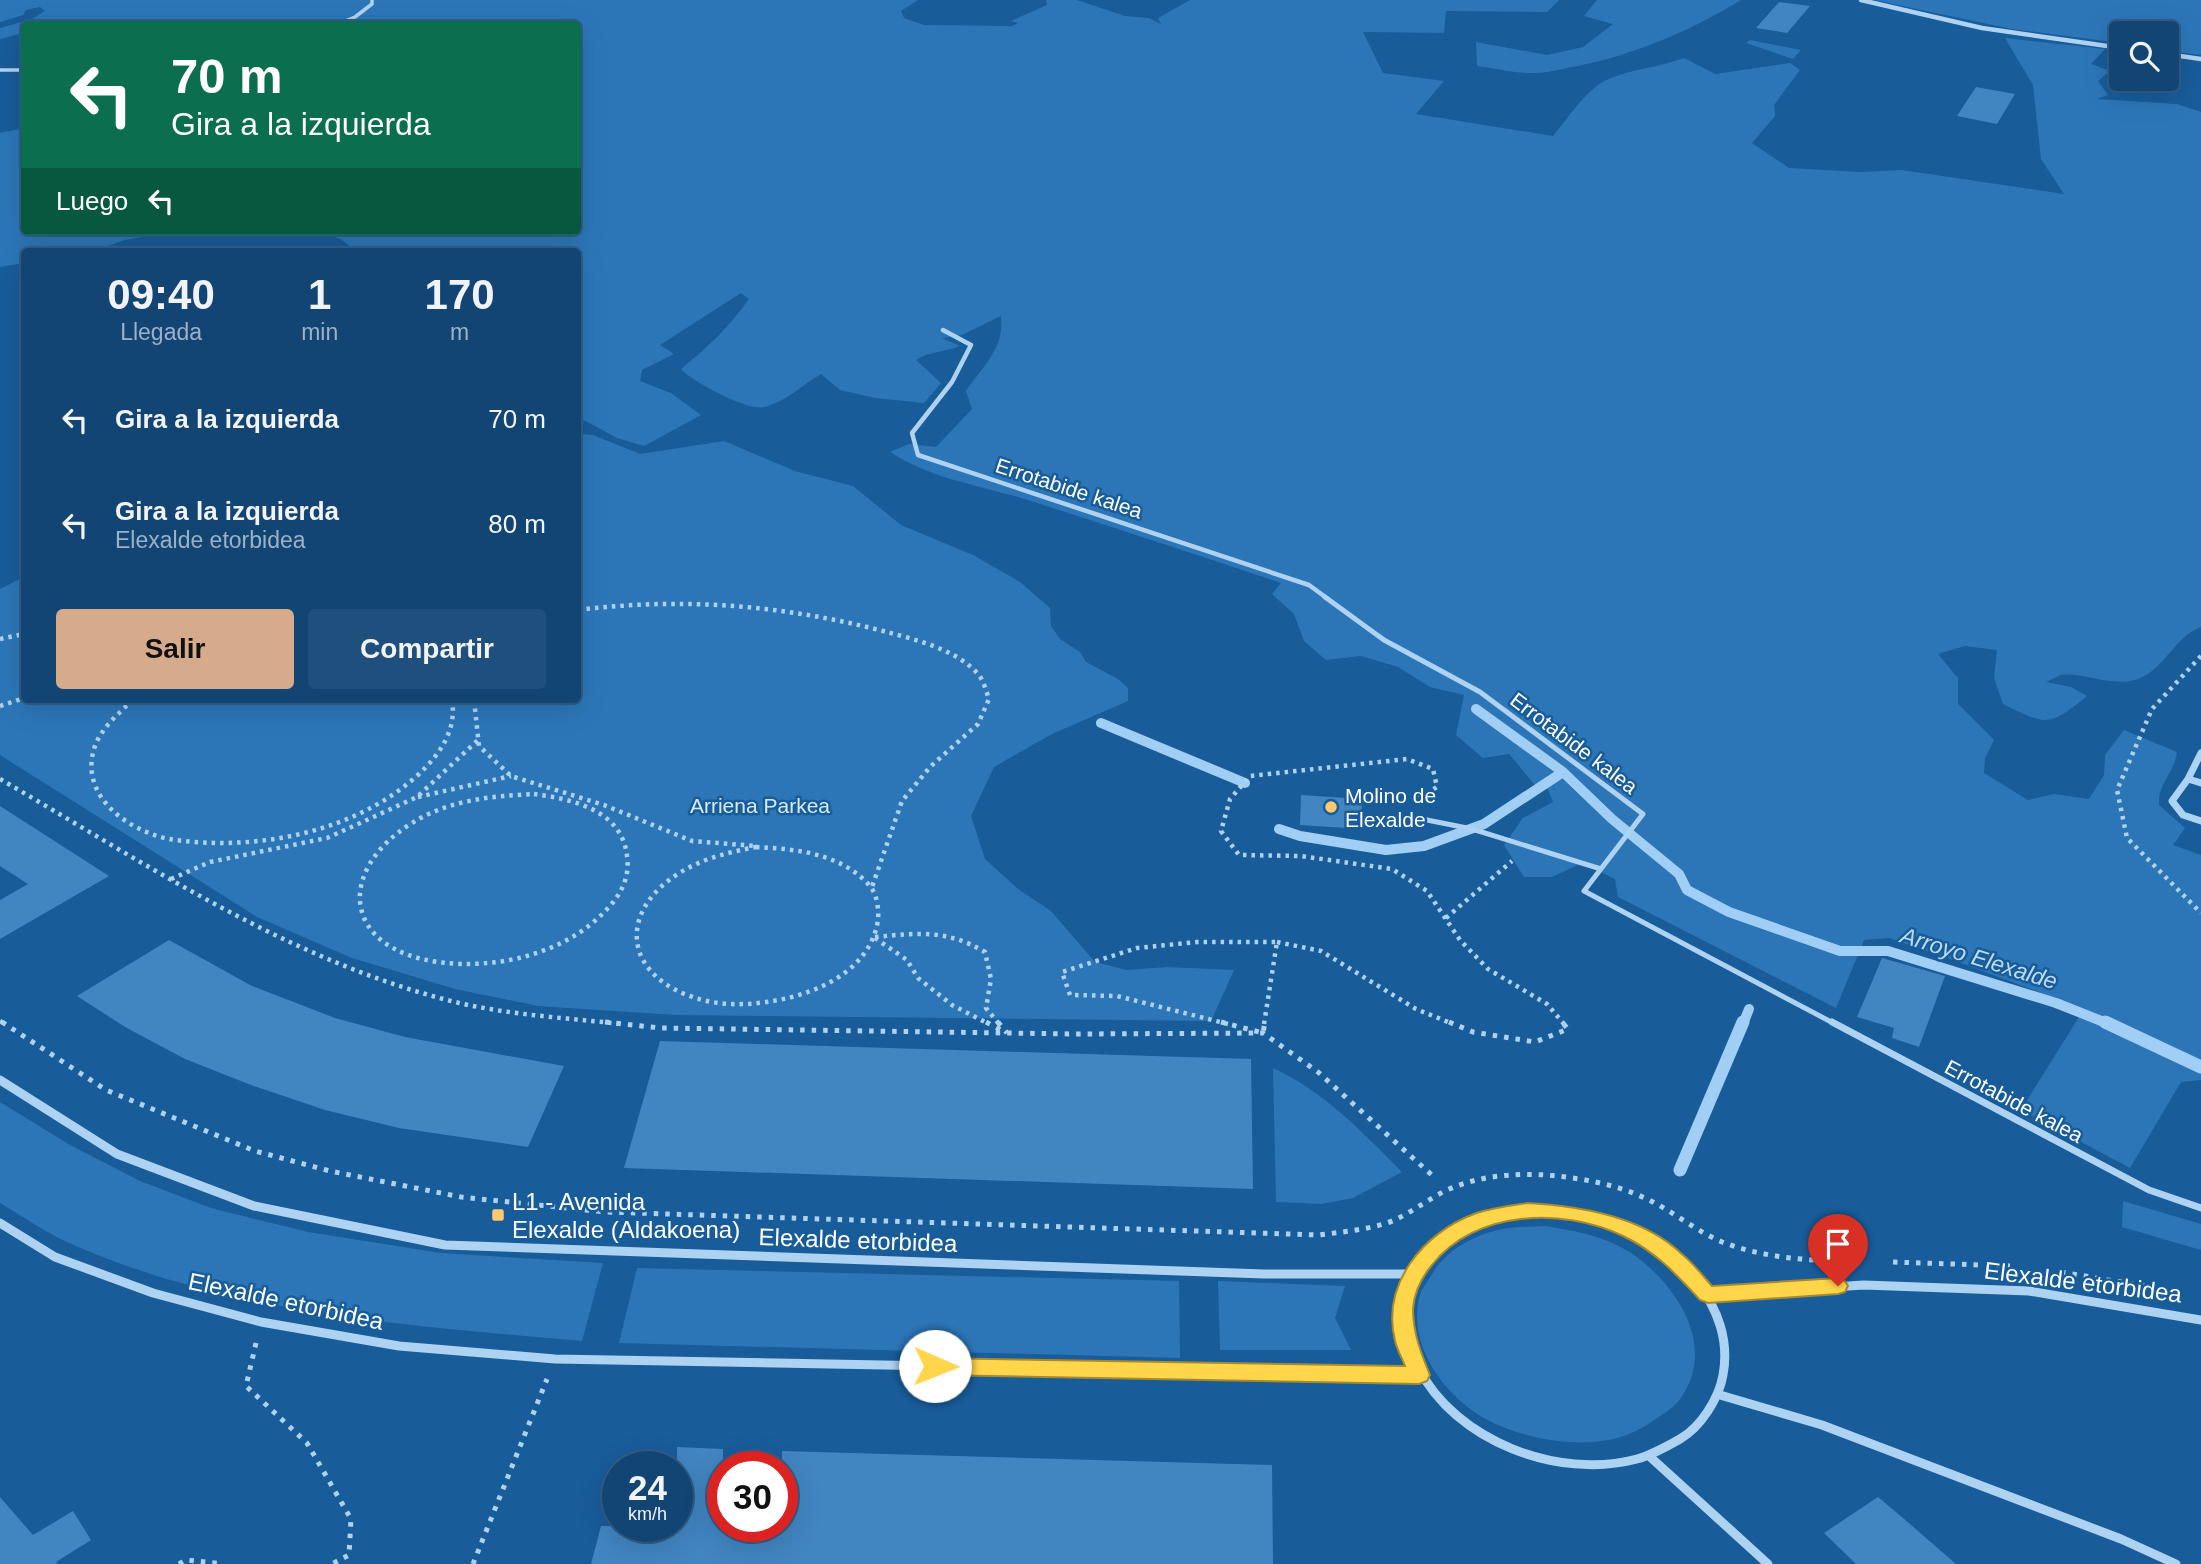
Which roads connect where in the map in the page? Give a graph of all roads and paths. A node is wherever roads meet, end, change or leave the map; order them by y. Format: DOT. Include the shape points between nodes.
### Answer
graph roads {
  1 [pos="372,0"];
  2 [pos="1861,0"];
  3 [pos="345,21"];
  4 [pos="1982,27"];
  5 [pos="1994,37"];
  6 [pos="2109,46"];
  7 [pos="2179,56"];
  8 [pos="2201,59"];
  9 [pos="0,70"];
  10 [pos="21,70"];
  11 [pos="943,330"];
  12 [pos="581,610"];
  13 [pos="21,635"];
  14 [pos="0,639"];
  15 [pos="2201,656"];
  16 [pos="21,699"];
  17 [pos="131,703"];
  18 [pos="452,703"];
  19 [pos="474,703"];
  20 [pos="0,706"];
  21 [pos="478,740"];
  22 [pos="2201,753"];
  23 [pos="511,776"];
  24 [pos="0,779"];
  25 [pos="2188,779"];
  26 [pos="2201,783"];
  27 [pos="418,797"];
  28 [pos="1415,800"];
  29 [pos="1412,817"];
  30 [pos="2201,821"];
  31 [pos="1528,846"];
  32 [pos="795,849"];
  33 [pos="1601,869"];
  34 [pos="170,879"];
  35 [pos="872,887"];
  36 [pos="2201,913"];
  37 [pos="1446,918"];
  38 [pos="875,937"];
  39 [pos="1277,942"];
  40 [pos="384,943"];
  41 [pos="0,1021"];
  42 [pos="1007,1033"];
  43 [pos="1263,1033"];
  44 [pos="0,1080"];
  45 [pos="1434,1177"];
  46 [pos="2201,1208"];
  47 [pos="0,1223"];
  48 [pos="1857,1261"];
  49 [pos="1882,1261"];
  50 [pos="2017,1267"];
  51 [pos="2052,1270"];
  52 [pos="1413,1274"];
  53 [pos="2168,1291"];
  54 [pos="1708,1295"];
  55 [pos="2201,1320"];
  56 [pos="261,1322"];
  57 [pos="555,1359"];
  58 [pos="1419,1375"];
  59 [pos="1720,1395"];
  60 [pos="1648,1455"];
  61 [pos="179,1564"];
  62 [pos="223,1564"];
  63 [pos="332,1564"];
  64 [pos="474,1564"];
  65 [pos="1768,1564"];
  66 [pos="2176,1564"];
  1 -- 3 [label="lane"];
  2 -- 4 [label="street"];
  4 -- 5 [label="street"];
  4 -- 6 [label="street"];
  7 -- 8 [label="street"];
  9 -- 10 [label="lane"];
  11 -- 33 [label="lane, Errotabide kalea" via="971,345 952,382 912,433 918,455 1310,585 1384,640 1480,692 1643,814"];
  12 -- 35 [label="path" via="666,602 797,611 920,642 956,658 980,676 989,699 978,724 930,767 902,801"];
  13 -- 14 [label="path"];
  15 -- 36 [label="path" via="2152,709 2117,790 2127,838"];
  16 -- 20 [label="path"];
  17 -- 18 [label="path" via="112,721 94,750 93,778 104,804 133,824 171,839 222,842 275,839 328,825 376,805 412,782 437,755 452,728"];
  19 -- 21 [label="path"];
  21 -- 23 [label="path"];
  21 -- 27 [label="path"];
  22 -- 25 [label="street"];
  23 -- 27 [label="path"];
  23 -- 32 [label="path" via="604,805 692,841"];
  24 -- 34 [label="path"];
  25 -- 26 [label="street"];
  25 -- 30 [label="street" via="2172,801 2183,815"];
  27 -- 34 [label="path" via="327,838 210,862"];
  28 -- 37 [label="path" via="1437,787 1433,769 1407,759 1250,776 1230,799 1221,831 1239,855 1301,856 1392,869 1427,891"];
  29 -- 31 [label="lane" via="1472,828"];
  31 -- 33 [label="lane"];
  31 -- 37 [label="path"];
  32 -- 35 [label="path" via="845,866"];
  32 -- 38 [label="path" via="756,848 718,855 682,869 664,883 639,916 635,943 646,968 670,988 705,1002 747,1005 789,999 828,985 857,963"];
  33 -- 46 [label="lane, Errotabide kalea" via="1584,891 2149,1190"];
  34 -- 42 [label="path" via="264,931 345,966 455,1002 661,1028"];
  35 -- 38 [label="path" via="879,916"];
  37 -- 39 [label="path" via="1488,969 1547,1004 1567,1029 1535,1042 1473,1032 1416,1009 1321,951"];
  38 -- 42 [label="path" via="907,960 918,978 952,1005"];
  38 -- 42 [label="path" via="939,931 965,939 985,952 991,979 986,1008"];
  39 -- 43 [label="path"];
  39 -- 43 [label="path" via="1137,948 1062,972 1070,995 1117,996"];
  40 -- 40 [label="path" via="413,957 450,963 497,962 542,950 582,931 610,908 626,882 630,857 622,834 602,814 574,801 534,794 447,806 389,840 362,876 358,901 365,924"];
  41 -- 48 [label="path" via="106,1090 255,1151 461,1197 605,1212 1319,1235 1388,1222 1450,1189 1482,1180 1519,1174 1557,1175 1607,1185 1648,1200 1721,1241 1758,1254 1786,1260"];
  42 -- 43 [label="path"];
  43 -- 45 [label="path" via="1318,1072"];
  44 -- 52 [label="street, Elexalde etorbidea" via="117,1154 254,1206 445,1245 1253,1274"];
  47 -- 56 [label="street, Elexalde etorbidea" via="55,1257 153,1293"];
  49 -- 50 [label="path"];
  51 -- 53 [label="path"];
  52 -- 54 [label="street" via="1439,1241 1479,1220 1527,1210 1579,1214 1630,1230 1674,1258"];
  52 -- 58 [label="street" via="1403,1306 1405,1340"];
  54 -- 55 [label="street, Elexalde etorbidea" via="1864,1284 2029,1291"];
  54 -- 59 [label="street" via="1723,1328 1727,1362"];
  56 -- 57 [label="street, Elexalde etorbidea" via="399,1346"];
  56 -- 63 [label="path" via="246,1385 307,1443 352,1519 349,1555"];
  57 -- 58 [label="street, Elexalde etorbidea"];
  57 -- 64 [label="path"];
  58 -- 60 [label="street" via="1450,1412 1493,1441 1544,1459 1598,1464"];
  59 -- 60 [label="street" via="1692,1431"];
  59 -- 66 [label="street" via="1822,1425"];
  60 -- 65 [label="street"];
  61 -- 62 [label="path" via="186,1560"];
}
